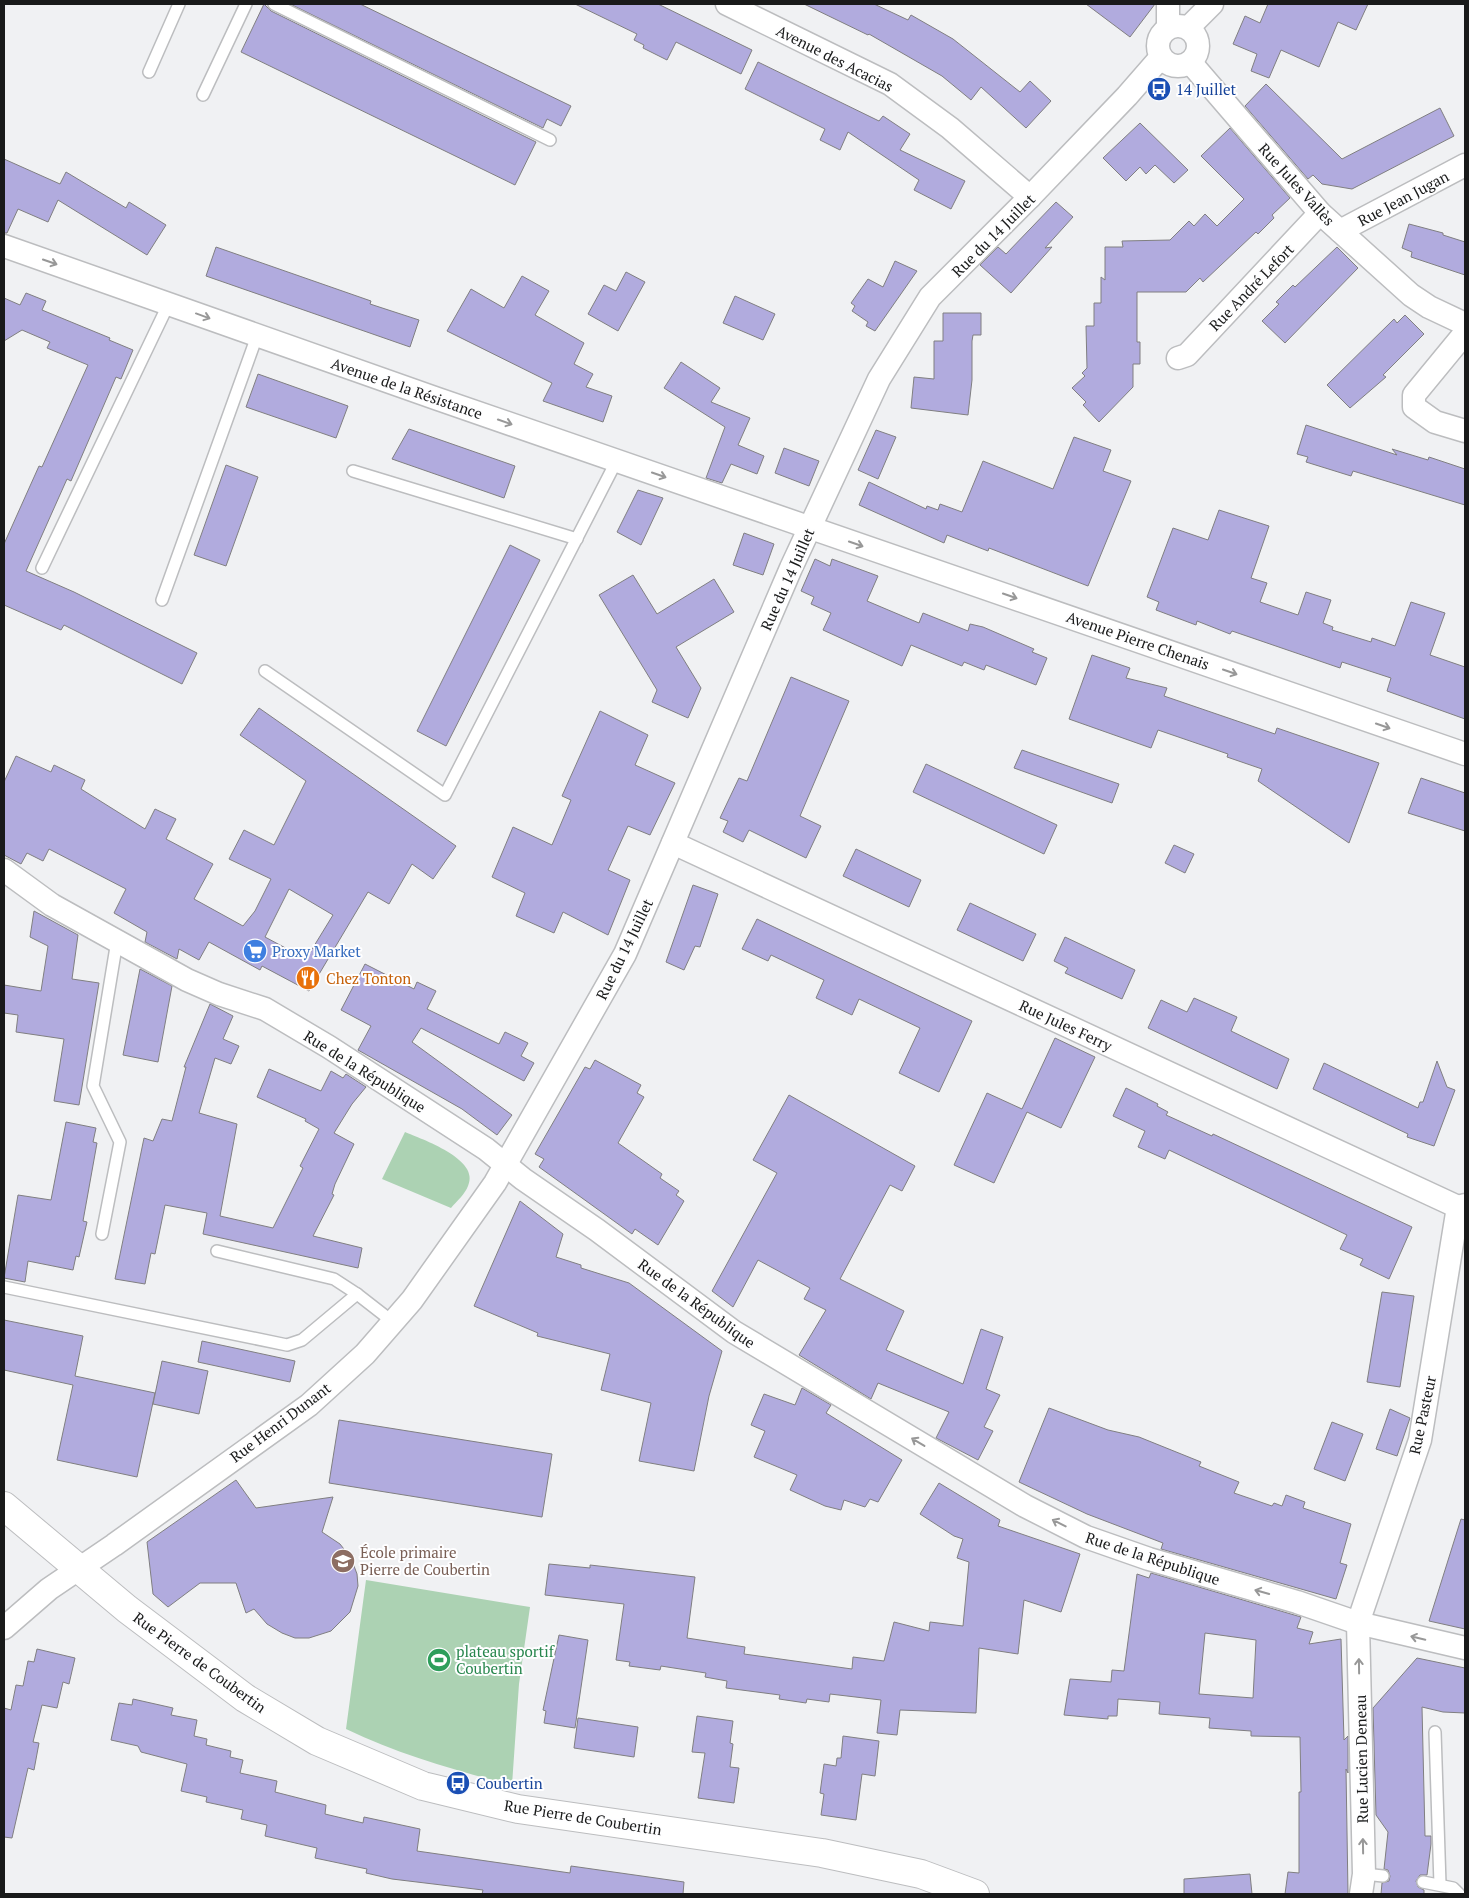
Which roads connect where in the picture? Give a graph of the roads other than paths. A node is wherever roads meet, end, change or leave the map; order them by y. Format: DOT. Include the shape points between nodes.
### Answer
graph roads {
  1 [pos="179,4"];
  2 [pos="246,4"];
  3 [pos="274,4"];
  4 [pos="727,4"];
  5 [pos="1168,4"];
  6 [pos="1203,6"];
  7 [pos="1178,28"];
  8 [pos="1161,57"];
  9 [pos="1190,62"];
  10 [pos="149,72"];
  11 [pos="202,95"];
  12 [pos="550,140"];
  13 [pos="1465,165"];
  14 [pos="1030,198"];
  15 [pos="1320,213"];
  16 [pos="1340,231"];
  17 [pos="4,246"];
  18 [pos="169,303"];
  19 [pos="1465,324"];
  20 [pos="1465,333"];
  21 [pos="257,336"];
  22 [pos="1178,358"];
  23 [pos="1465,431"];
  24 [pos="617,460"];
  25 [pos="353,471"];
  26 [pos="810,528"];
  27 [pos="577,539"];
  28 [pos="42,568"];
  29 [pos="162,600"];
  30 [pos="265,671"];
  31 [pos="1465,754"];
  32 [pos="673,843"];
  33 [pos="4,870"];
  34 [pos="118,941"];
  35 [pos="506,1164"];
  36 [pos="1462,1206"];
  37 [pos="102,1234"];
  38 [pos="217,1252"];
  39 [pos="4,1287"];
  40 [pos="357,1294"];
  41 [pos="393,1322"];
  42 [pos="4,1506"];
  43 [pos="78,1569"];
  44 [pos="1358,1623"];
  45 [pos="4,1628"];
  46 [pos="1465,1648"];
  47 [pos="1435,1732"];
  48 [pos="1369,1881"];
  49 [pos="1423,1882"];
  50 [pos="1440,1884"];
  51 [pos="976,1894"];
  52 [pos="1459,1894"];
  1 -- 10 [label="lane"];
  2 -- 11 [label="lane"];
  3 -- 12 [label="lane"];
  4 -- 14 [label="street, Avenue des Acacias" via="890,84 950,128"];
  5 -- 7 [label="street"];
  6 -- 7 [label="street"];
  7 -- 8 [label="street" via="1163,32 1158,44"];
  7 -- 9 [label="street" via="1194,32 1199,44"];
  8 -- 9 [label="street" via="1171,65"];
  8 -- 14 [label="street, Rue du 14 Juillet"];
  9 -- 15 [label="street, Rue Jules Vallès"];
  13 -- 16 [label="street, Rue Jean Jugan"];
  14 -- 26 [label="street, Rue du 14 Juillet" via="927,302 879,379"];
  15 -- 16 [label="street, Rue Jules Vallès"];
  15 -- 22 [label="street, Rue André Lefort" via="1187,355"];
  16 -- 19 [label="street, Rue Jules Vallès" via="1411,295"];
  17 -- 18 [label="street, Avenue de la Résistance, one-way"];
  18 -- 21 [label="street, Avenue de la Résistance, one-way"];
  18 -- 28 [label="lane"];
  20 -- 23 [label="street" via="1414,395 1414,406 1436,422"];
  21 -- 24 [label="street, Avenue de la Résistance, one-way"];
  21 -- 29 [label="lane"];
  24 -- 26 [label="street, Avenue de la Résistance, one-way"];
  24 -- 27 [label="lane"];
  25 -- 27 [label="lane"];
  26 -- 31 [label="street, Avenue Pierre Chenais, one-way"];
  26 -- 32 [label="street, Rue du 14 Juillet"];
  27 -- 30 [label="lane" via="446,795"];
  32 -- 35 [label="street, Rue du 14 Juillet" via="624,954"];
  32 -- 36 [label="street, Rue Jules Ferry"];
  33 -- 34 [label="street, Rue de la République" via="52,905"];
  34 -- 35 [label="street, Rue de la République" via="187,980 265,1009 411,1099"];
  34 -- 37 [label="lane" via="94,1086 120,1142"];
  35 -- 41 [label="street, Rue Henri Dunant"];
  44 -- 35 [label="street, Rue de la République, one-way" via="1149,1559 1086,1536 1025,1506 734,1332"];
  36 -- 44 [label="street, Rue Pasteur" via="1420,1440"];
  38 -- 40 [label="lane" via="334,1279"];
  39 -- 40 [label="lane" via="287,1345 302,1340"];
  40 -- 41 [label="lane"];
  41 -- 43 [label="street, Rue Henri Dunant" via="365,1354 309,1405"];
  42 -- 43 [label="street, Rue Pierre de Coubertin"];
  43 -- 45 [label="street, Rue Henri Dunant"];
  43 -- 51 [label="street, Rue Pierre de Coubertin" via="245,1698 317,1741 423,1786 518,1808 822,1854 921,1874"];
  46 -- 44 [label="street, Rue de la République, one-way"];
  48 -- 44 [label="street, Rue Lucien Deneau, one-way"];
  47 -- 50 [label="lane"];
  49 -- 50 [label="lane"];
  50 -- 52 [label="lane" via="1453,1888"];
}
